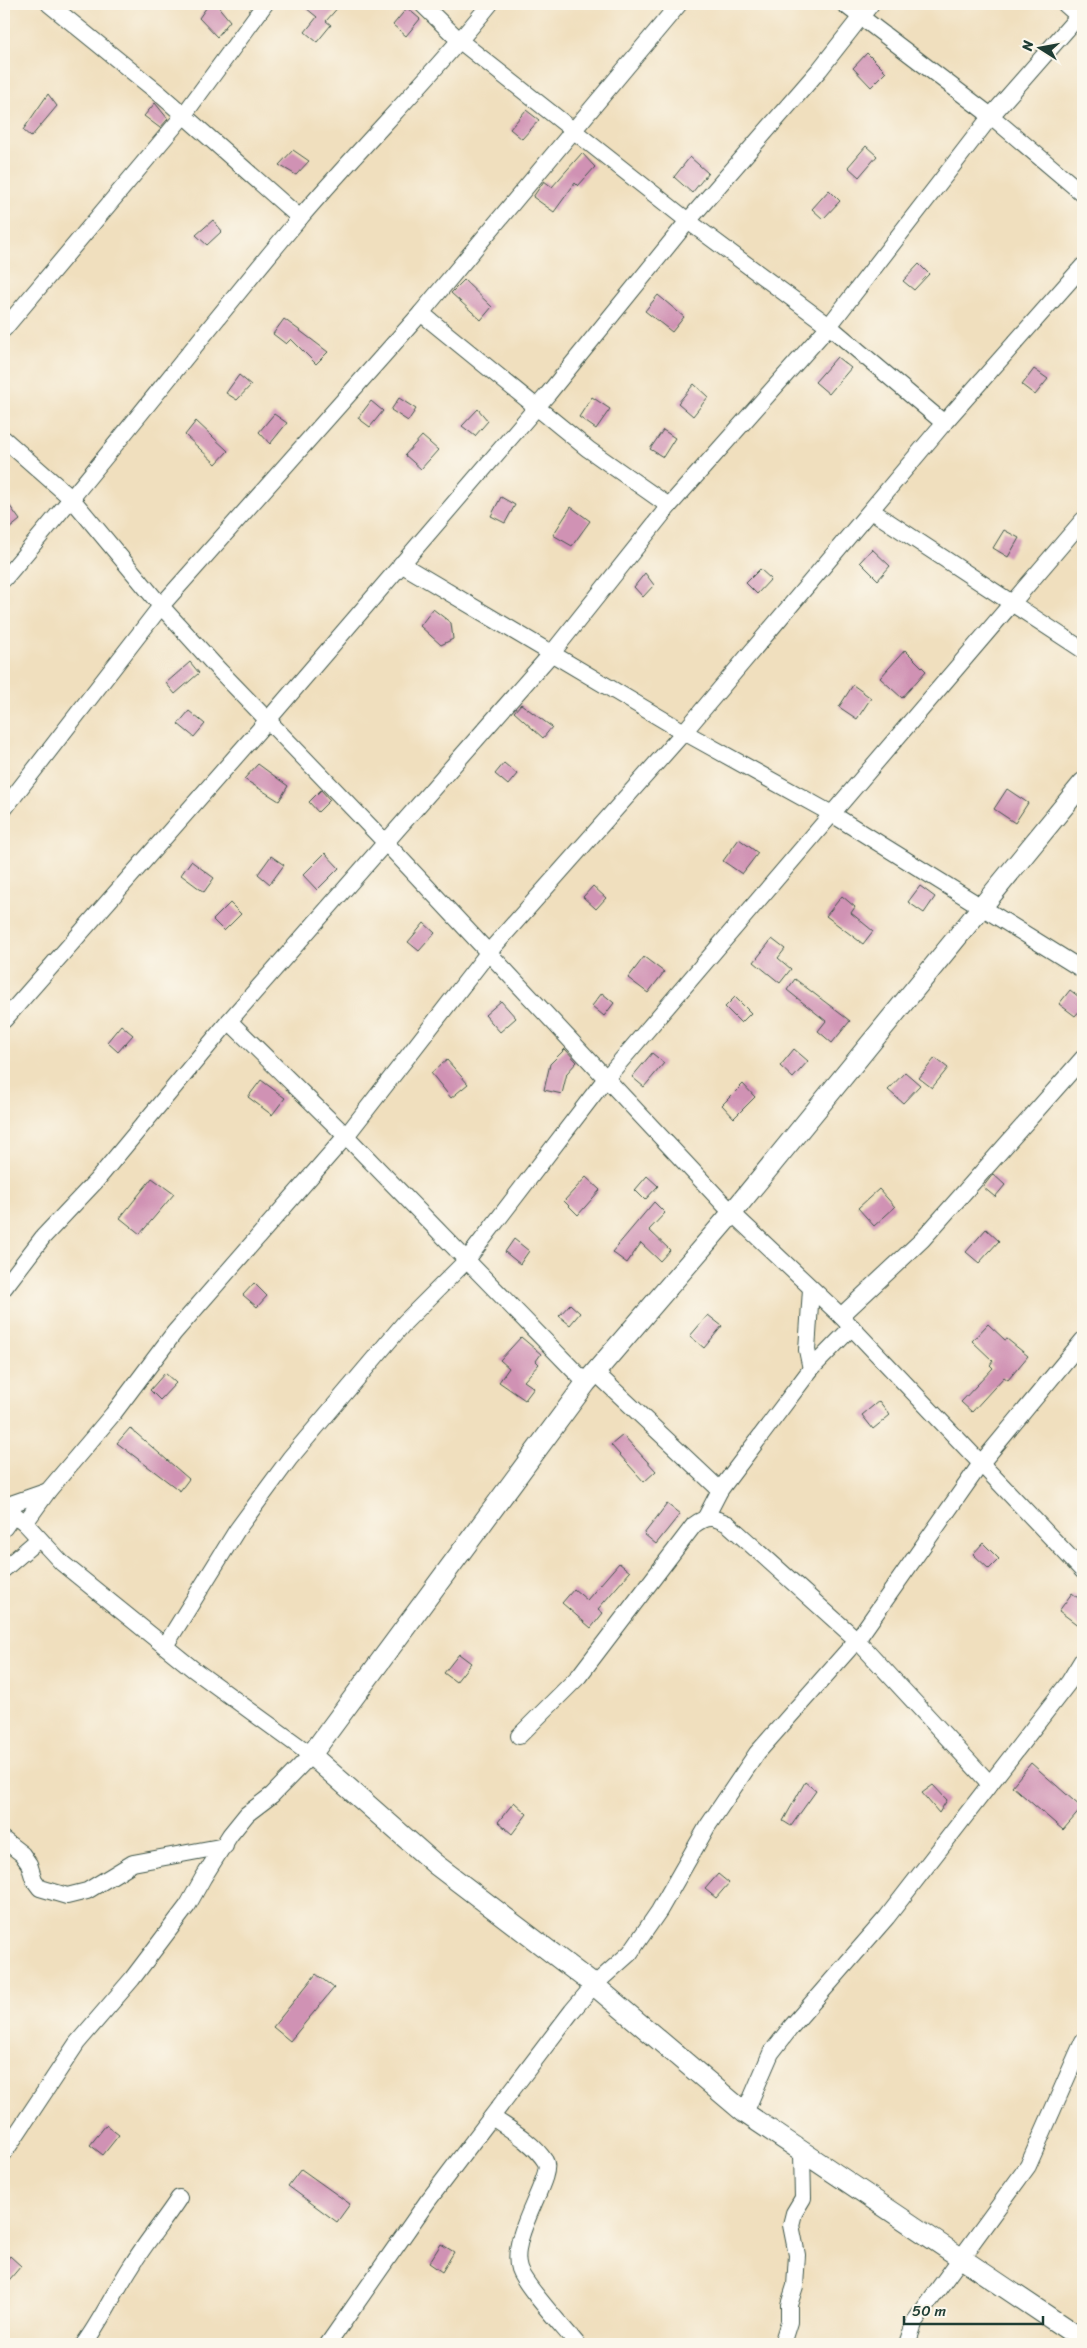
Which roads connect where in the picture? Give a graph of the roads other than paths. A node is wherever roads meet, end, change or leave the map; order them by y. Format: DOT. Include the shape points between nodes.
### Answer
graph roads {
  1 [pos="48,4"];
  2 [pos="265,4"];
  3 [pos="422,4"];
  4 [pos="490,4"];
  5 [pos="679,4"];
  6 [pos="844,4"];
  7 [pos="871,4"];
  8 [pos="1064,4"];
  9 [pos="860,16"];
  10 [pos="1082,16"];
  11 [pos="460,41"];
  12 [pos="183,116"];
  13 [pos="991,116"];
  14 [pos="574,130"];
  15 [pos="1083,194"];
  16 [pos="300,218"];
  17 [pos="688,221"];
  18 [pos="1083,266"];
  19 [pos="421,313"];
  20 [pos="829,326"];
  21 [pos="4,329"];
  22 [pos="536,408"];
  23 [pos="944,423"];
  24 [pos="4,439"];
  25 [pos="72,500"];
  26 [pos="669,506"];
  27 [pos="872,511"];
  28 [pos="1083,520"];
  29 [pos="401,564"];
  30 [pos="4,579"];
  31 [pos="1012,604"];
  32 [pos="161,606"];
  33 [pos="1083,650"];
  34 [pos="552,653"];
  35 [pos="267,721"];
  36 [pos="684,732"];
  37 [pos="1083,783"];
  38 [pos="4,809"];
  39 [pos="832,814"];
  40 [pos="386,843"];
  41 [pos="982,906"];
  42 [pos="488,953"];
  43 [pos="1083,970"];
  44 [pos="4,1020"];
  45 [pos="229,1021"];
  46 [pos="1083,1058"];
  47 [pos="607,1077"];
  48 [pos="346,1136"];
  49 [pos="732,1213"];
  50 [pos="466,1261"];
  51 [pos="4,1288"];
  52 [pos="811,1289"];
  53 [pos="846,1322"];
  54 [pos="1083,1340"];
  55 [pos="811,1369"];
  56 [pos="590,1377"];
  57 [pos="982,1462"];
  58 [pos="720,1490"];
  59 [pos="48,1491"];
  60 [pos="12,1512"];
  61 [pos="706,1516"];
  62 [pos="4,1528"];
  63 [pos="39,1538"];
  64 [pos="4,1569"];
  65 [pos="1083,1570"];
  66 [pos="857,1640"];
  67 [pos="165,1646"];
  68 [pos="1083,1659"];
  69 [pos="519,1736"];
  70 [pos="311,1755"];
  71 [pos="990,1784"];
  72 [pos="4,1840"];
  73 [pos="225,1846"];
  74 [pos="594,1986"];
  75 [pos="1083,2040"];
  76 [pos="745,2113"];
  77 [pos="492,2117"];
  78 [pos="4,2153"];
  79 [pos="802,2154"];
  80 [pos="178,2198"];
  81 [pos="961,2259"];
  82 [pos="1083,2340"];
  83 [pos="84,2344"];
  84 [pos="328,2344"];
  85 [pos="577,2344"];
  86 [pos="782,2344"];
  87 [pos="907,2344"];
  1 -- 12 [label="street" via="161,94"];
  2 -- 12 [label="street"];
  3 -- 11 [label="street"];
  4 -- 11 [label="street"];
  5 -- 14 [label="street"];
  6 -- 9 [label="street"];
  7 -- 9 [label="street"];
  8 -- 10 [label="street"];
  9 -- 13 [label="street"];
  9 -- 17 [label="street" via="820,69"];
  10 -- 13 [label="street"];
  11 -- 14 [label="street"];
  11 -- 16 [label="street"];
  12 -- 16 [label="street"];
  12 -- 21 [label="street"];
  13 -- 15 [label="street"];
  13 -- 20 [label="street"];
  14 -- 17 [label="street"];
  14 -- 19 [label="street"];
  16 -- 25 [label="street"];
  17 -- 20 [label="street"];
  17 -- 22 [label="street"];
  18 -- 23 [label="street"];
  19 -- 22 [label="street"];
  19 -- 32 [label="street"];
  20 -- 23 [label="street"];
  20 -- 26 [label="street"];
  22 -- 26 [label="street"];
  22 -- 29 [label="street"];
  23 -- 27 [label="street"];
  24 -- 25 [label="street"];
  25 -- 30 [label="street"];
  25 -- 32 [label="street"];
  26 -- 34 [label="street"];
  27 -- 31 [label="street"];
  27 -- 36 [label="street"];
  28 -- 31 [label="street"];
  29 -- 34 [label="street"];
  29 -- 35 [label="street"];
  31 -- 33 [label="street"];
  31 -- 39 [label="street"];
  32 -- 35 [label="street"];
  32 -- 38 [label="street"];
  34 -- 36 [label="street"];
  34 -- 40 [label="street"];
  35 -- 40 [label="street"];
  35 -- 44 [label="street"];
  36 -- 39 [label="street"];
  36 -- 42 [label="street"];
  37 -- 41 [label="street"];
  39 -- 41 [label="street"];
  39 -- 47 [label="street"];
  40 -- 42 [label="street"];
  40 -- 45 [label="street"];
  41 -- 43 [label="street"];
  41 -- 49 [label="street"];
  42 -- 47 [label="street"];
  42 -- 48 [label="street"];
  45 -- 48 [label="street"];
  45 -- 51 [label="street" via="96,1181 43,1237"];
  46 -- 53 [label="street"];
  47 -- 49 [label="street"];
  47 -- 50 [label="street"];
  48 -- 50 [label="street"];
  48 -- 59 [label="street" via="174,1333 113,1414"];
  49 -- 52 [label="street"];
  49 -- 56 [label="street"];
  50 -- 56 [label="street"];
  50 -- 67 [label="street" via="405,1322 290,1458 237,1530"];
  52 -- 53 [label="street"];
  52 -- 55 [label="street" via="807,1350"];
  53 -- 55 [label="street"];
  53 -- 57 [label="street"];
  54 -- 57 [label="street"];
  55 -- 58 [label="street"];
  56 -- 58 [label="street"];
  56 -- 70 [label="street"];
  57 -- 65 [label="street"];
  57 -- 66 [label="street"];
  58 -- 61 [label="street"];
  59 -- 60 [label="street"];
  59 -- 60 [label="street"];
  60 -- 62 [label="street"];
  60 -- 63 [label="street"];
  61 -- 66 [label="street" via="728,1524"];
  61 -- 69 [label="street" via="694,1525 579,1676"];
  63 -- 64 [label="street"];
  63 -- 67 [label="street" via="62,1563"];
  66 -- 71 [label="street"];
  66 -- 74 [label="street" via="757,1753 707,1827 630,1953"];
  67 -- 70 [label="street"];
  68 -- 71 [label="street"];
  70 -- 73 [label="street" via="272,1795 247,1814"];
  70 -- 74 [label="street" via="436,1864"];
  71 -- 76 [label="street" via="887,1918 776,2046"];
  72 -- 73 [label="street" via="22,1854 40,1888 67,1896 87,1891 133,1863"];
  73 -- 78 [label="street" via="179,1919 77,2044"];
  74 -- 76 [label="street"];
  74 -- 77 [label="street"];
  75 -- 81 [label="street" via="1028,2166"];
  76 -- 79 [label="street"];
  77 -- 84 [label="street" via="427,2202"];
  77 -- 85 [label="street" via="545,2161 546,2174 516,2251 519,2270"];
  79 -- 81 [label="street"];
  79 -- 86 [label="street" via="803,2198 791,2225 797,2255 795,2286"];
  80 -- 83 [label="street" via="132,2264"];
  81 -- 82 [label="street"];
  81 -- 87 [label="street" via="915,2321"];
}
